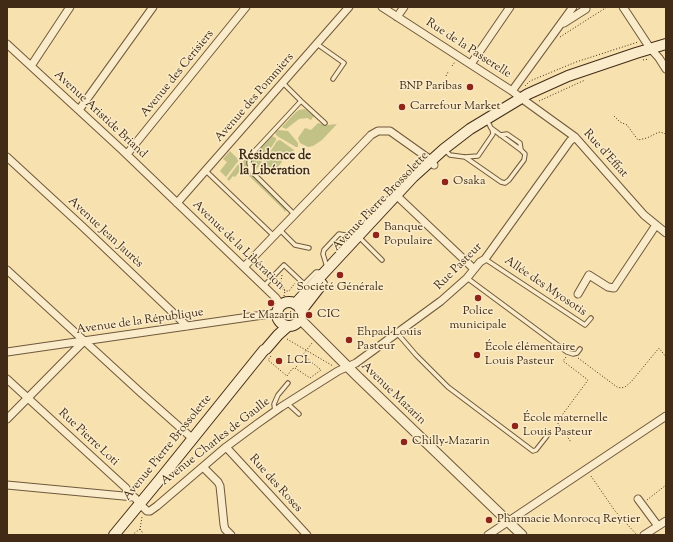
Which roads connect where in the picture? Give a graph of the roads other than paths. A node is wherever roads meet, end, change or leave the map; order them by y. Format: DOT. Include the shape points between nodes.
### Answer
graph roads {
  1 [pos="70,7"];
  2 [pos="153,7"];
  3 [pos="246,7"];
  4 [pos="349,7"];
  5 [pos="382,7"];
  6 [pos="404,7"];
  7 [pos="510,7"];
  8 [pos="574,7"];
  9 [pos="584,7"];
  10 [pos="623,7"];
  11 [pos="397,17"];
  12 [pos="560,25"];
  13 [pos="7,44"];
  14 [pos="317,44"];
  15 [pos="666,44"];
  16 [pos="650,48"];
  17 [pos="471,64"];
  18 [pos="31,66"];
  19 [pos="666,69"];
  20 [pos="333,79"];
  21 [pos="283,83"];
  22 [pos="516,94"];
  23 [pos="301,101"];
  24 [pos="79,110"];
  25 [pos="325,123"];
  26 [pos="489,124"];
  27 [pos="575,137"];
  28 [pos="446,151"];
  29 [pos="127,154"];
  30 [pos="7,157"];
  31 [pos="465,157"];
  32 [pos="433,163"];
  33 [pos="206,171"];
  34 [pos="398,197"];
  35 [pos="177,203"];
  36 [pos="294,214"];
  37 [pos="656,225"];
  38 [pos="280,230"];
  39 [pos="666,233"];
  40 [pos="274,236"];
  41 [pos="357,239"];
  42 [pos="309,248"];
  43 [pos="485,259"];
  44 [pos="382,260"];
  45 [pos="244,268"];
  46 [pos="474,269"];
  47 [pos="7,270"];
  48 [pos="325,271"];
  49 [pos="467,278"];
  50 [pos="321,285"];
  51 [pos="264,286"];
  52 [pos="578,294"];
  53 [pos="280,308"];
  54 [pos="299,311"];
  55 [pos="591,318"];
  56 [pos="187,326"];
  57 [pos="288,326"];
  58 [pos="397,333"];
  59 [pos="84,341"];
  60 [pos="580,349"];
  61 [pos="7,352"];
  62 [pos="268,352"];
  63 [pos="348,366"];
  64 [pos="7,379"];
  65 [pos="288,383"];
  66 [pos="28,398"];
  67 [pos="287,403"];
  68 [pos="275,411"];
  69 [pos="299,414"];
  70 [pos="666,416"];
  71 [pos="7,419"];
  72 [pos="547,436"];
  73 [pos="193,439"];
  74 [pos="226,447"];
  75 [pos="203,467"];
  76 [pos="7,485"];
  77 [pos="640,501"];
  78 [pos="139,503"];
  79 [pos="508,521"];
  80 [pos="666,521"];
  81 [pos="658,526"];
  82 [pos="122,530"];
  83 [pos="114,535"];
  84 [pos="231,535"];
  85 [pos="307,535"];
  86 [pos="488,535"];
  87 [pos="522,535"];
  88 [pos="644,535"];
  1 -- 18 [label="street"];
  2 -- 24 [label="street"];
  3 -- 29 [label="street, Avenue des Cerisiers"];
  4 -- 14 [label="street, Avenue des Pommiers"];
  5 -- 11 [label="street, Rue de la Passerelle"];
  6 -- 11 [label="street"];
  7 -- 17 [label="street"];
  8 -- 12 [label="street"];
  9 -- 12 [label="street" via="586,9"];
  10 -- 16 [label="street"];
  11 -- 17 [label="street, Rue de la Passerelle"];
  12 -- 22 [label="street"];
  13 -- 18 [label="street, Avenue Aristide Briand"];
  14 -- 20 [label="lane" via="344,63"];
  14 -- 21 [label="street, Avenue des Pommiers"];
  15 -- 16 [label="main road, Avenue Pierre Brossolette"];
  16 -- 19 [label="street"];
  16 -- 22 [label="main road, Avenue Pierre Brossolette"];
  17 -- 22 [label="street, Rue de la Passerelle"];
  18 -- 24 [label="street, Avenue Aristide Briand"];
  21 -- 23 [label="lane"];
  21 -- 33 [label="street, Avenue des Pommiers"];
  22 -- 26 [label="main road, Avenue Pierre Brossolette"];
  22 -- 27 [label="street, Rue d'Effiat"];
  23 -- 25 [label="lane"];
  23 -- 36 [label="lane" via="250,156 248,163 251,172"];
  24 -- 29 [label="street, Avenue Aristide Briand"];
  26 -- 28 [label="main road, Avenue Pierre Brossolette"];
  26 -- 31 [label="lane" via="493,134 478,156"];
  26 -- 31 [label="lane" via="525,154 524,160 505,183"];
  27 -- 37 [label="street, Rue d'Effiat"];
  27 -- 43 [label="street, Rue Pasteur"];
  28 -- 31 [label="lane" via="450,155"];
  28 -- 32 [label="main road, Avenue Pierre Brossolette"];
  29 -- 35 [label="street, Avenue Aristide Briand"];
  30 -- 56 [label="street, Avenue Jean Jaurès"];
  32 -- 34 [label="main road, Avenue Pierre Brossolette"];
  32 -- 36 [label="street" via="390,132 378,131"];
  33 -- 35 [label="street, Avenue des Pommiers"];
  33 -- 40 [label="lane"];
  34 -- 41 [label="main road, Avenue Pierre Brossolette"];
  34 -- 46 [label="street"];
  35 -- 45 [label="street, Avenue de la Libération"];
  36 -- 38 [label="street"];
  37 -- 39 [label="street, Rue d'Effiat"];
  37 -- 52 [label="street" via="614,288 589,275"];
  38 -- 40 [label="street"];
  38 -- 42 [label="lane" via="295,244"];
  40 -- 45 [label="street"];
  41 -- 44 [label="lane"];
  41 -- 48 [label="main road, Avenue Pierre Brossolette"];
  41 -- 48 [label="lane" via="339,234 324,250"];
  41 -- 50 [label="main road, Avenue Pierre Brossolette"];
  43 -- 46 [label="street, Rue Pasteur"];
  43 -- 55 [label="lane, Allée des Myosotis" via="585,326"];
  45 -- 51 [label="street, Avenue de la Libération"];
  46 -- 49 [label="street, Rue Pasteur"];
  47 -- 59 [label="street"];
  48 -- 50 [label="main road"];
  48 -- 51 [label="lane" via="316,272 304,284 284,265"];
  48 -- 54 [label="main road, Avenue Pierre Brossolette"];
  49 -- 58 [label="street, Rue Pasteur" via="441,301"];
  49 -- 60 [label="lane" via="567,352 575,356"];
  50 -- 54 [label="main road, Avenue Pierre Brossolette"];
  51 -- 53 [label="street, Avenue de la Libération" via="278,300"];
  53 -- 54 [label="main road" via="287,302"];
  53 -- 56 [label="street, Avenue de la République"];
  53 -- 57 [label="main road" via="283,324"];
  53 -- 62 [label="main road, Avenue Pierre Brossolette" via="264,347"];
  54 -- 57 [label="main road" via="297,323"];
  54 -- 63 [label="street, Avenue Mazarin"];
  56 -- 59 [label="street, Avenue de la République"];
  57 -- 62 [label="main road, Avenue Pierre Brossolette" via="266,349"];
  58 -- 63 [label="street, Rue Pasteur"];
  58 -- 72 [label="lane" via="448,387 533,451"];
  59 -- 61 [label="street, Avenue de la République"];
  59 -- 66 [label="street"];
  59 -- 73 [label="street"];
  62 -- 73 [label="main road, Avenue Pierre Brossolette"];
  63 -- 67 [label="street, Avenue Charles de Gaulle"];
  63 -- 79 [label="street, Avenue Mazarin"];
  64 -- 66 [label="street, Rue Pierre Loti"];
  65 -- 68 [label="lane" via="278,395 274,404"];
  66 -- 71 [label="street"];
  66 -- 78 [label="street, Rue Pierre Loti"];
  67 -- 68 [label="street, Avenue Charles de Gaulle"];
  67 -- 69 [label="lane"];
  68 -- 74 [label="street, Avenue Charles de Gaulle"];
  70 -- 79 [label="street"];
  73 -- 78 [label="main road, Avenue Pierre Brossolette"];
  74 -- 75 [label="street, Avenue Charles de Gaulle"];
  74 -- 85 [label="street, Rue des Roses"];
  75 -- 78 [label="street, Avenue Charles de Gaulle" via="150,510"];
  75 -- 84 [label="street" via="220,486 224,525"];
  76 -- 78 [label="street"];
  77 -- 81 [label="street"];
  78 -- 82 [label="main road, Avenue Pierre Brossolette"];
  79 -- 86 [label="street"];
  79 -- 87 [label="street, Avenue Mazarin"];
  80 -- 81 [label="street"];
  81 -- 88 [label="street"];
  82 -- 83 [label="main road"];
}
